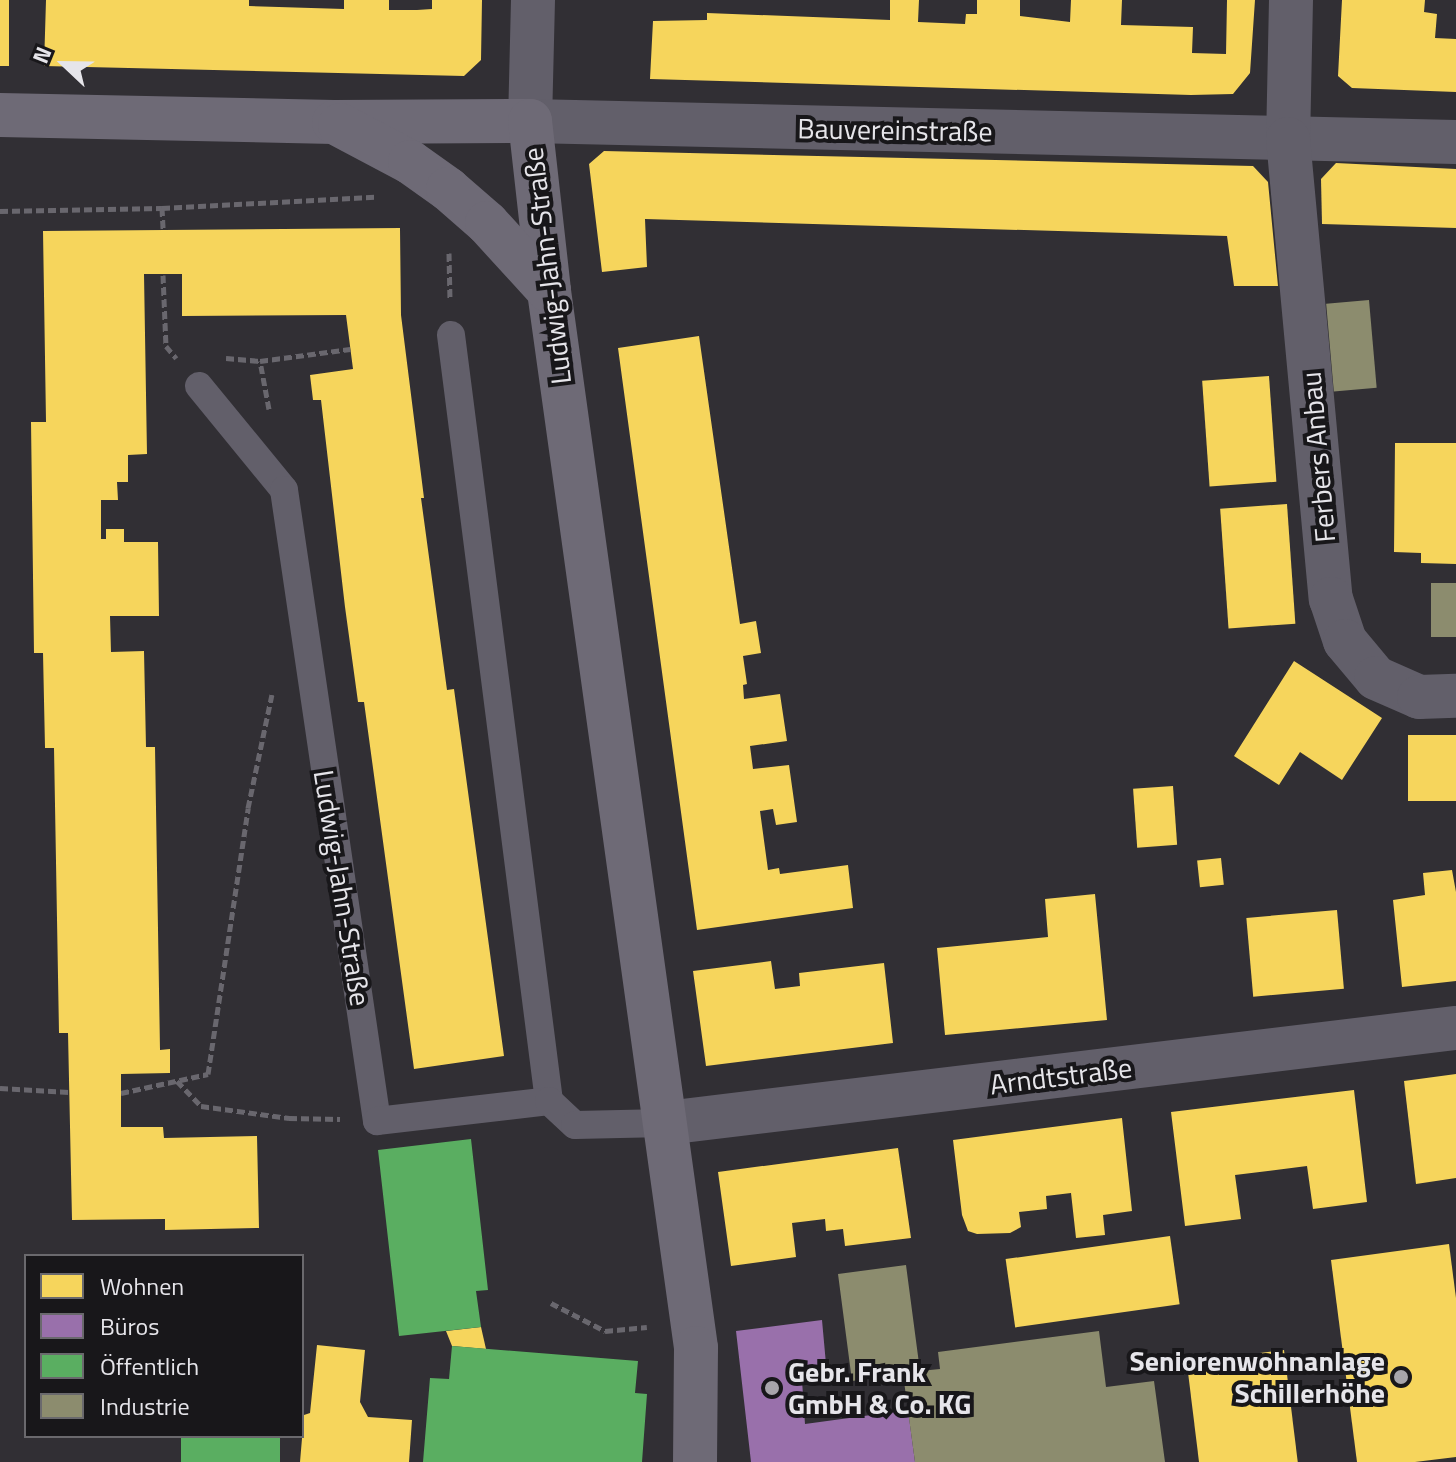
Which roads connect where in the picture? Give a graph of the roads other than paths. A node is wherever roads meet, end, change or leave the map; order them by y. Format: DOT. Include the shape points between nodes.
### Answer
graph roads {
  1 [pos="533,0"];
  2 [pos="1291,0"];
  3 [pos="0,115"];
  4 [pos="530,121"];
  5 [pos="334,122"];
  6 [pos="1288,139"];
  7 [pos="1456,142"];
  8 [pos="549,291"];
  9 [pos="451,335"];
  10 [pos="199,386"];
  11 [pos="1456,696"];
  12 [pos="1456,1028"];
  13 [pos="549,1101"];
  14 [pos="666,1123"];
  15 [pos="695,1462"];
  1 -- 4 [label="street"];
  2 -- 6 [label="street, Ferbers Anbau"];
  3 -- 5 [label="main road, Bauvereinstraße"];
  4 -- 5 [label="main road, Bauvereinstraße"];
  4 -- 6 [label="street, Bauvereinstraße"];
  4 -- 8 [label="main road, Ludwig-Jahn-Straße"];
  5 -- 8 [label="main road, Bauvereinstraße" via="410,162 448,189"];
  6 -- 7 [label="street, Bauvereinstraße"];
  6 -- 11 [label="street, Ferbers Anbau" via="1331,599 1345,641 1376,678 1419,697"];
  8 -- 14 [label="main road, Ludwig-Jahn-Straße"];
  9 -- 13 [label="lane"];
  10 -- 13 [label="lane, Ludwig-Jahn-Straße" via="284,490 377,1121"];
  12 -- 14 [label="street, Arndtstraße"];
  13 -- 14 [label="lane" via="575,1125"];
  14 -- 15 [label="main road, Ludwig-Jahn-Straße" via="696,1348"];
}
